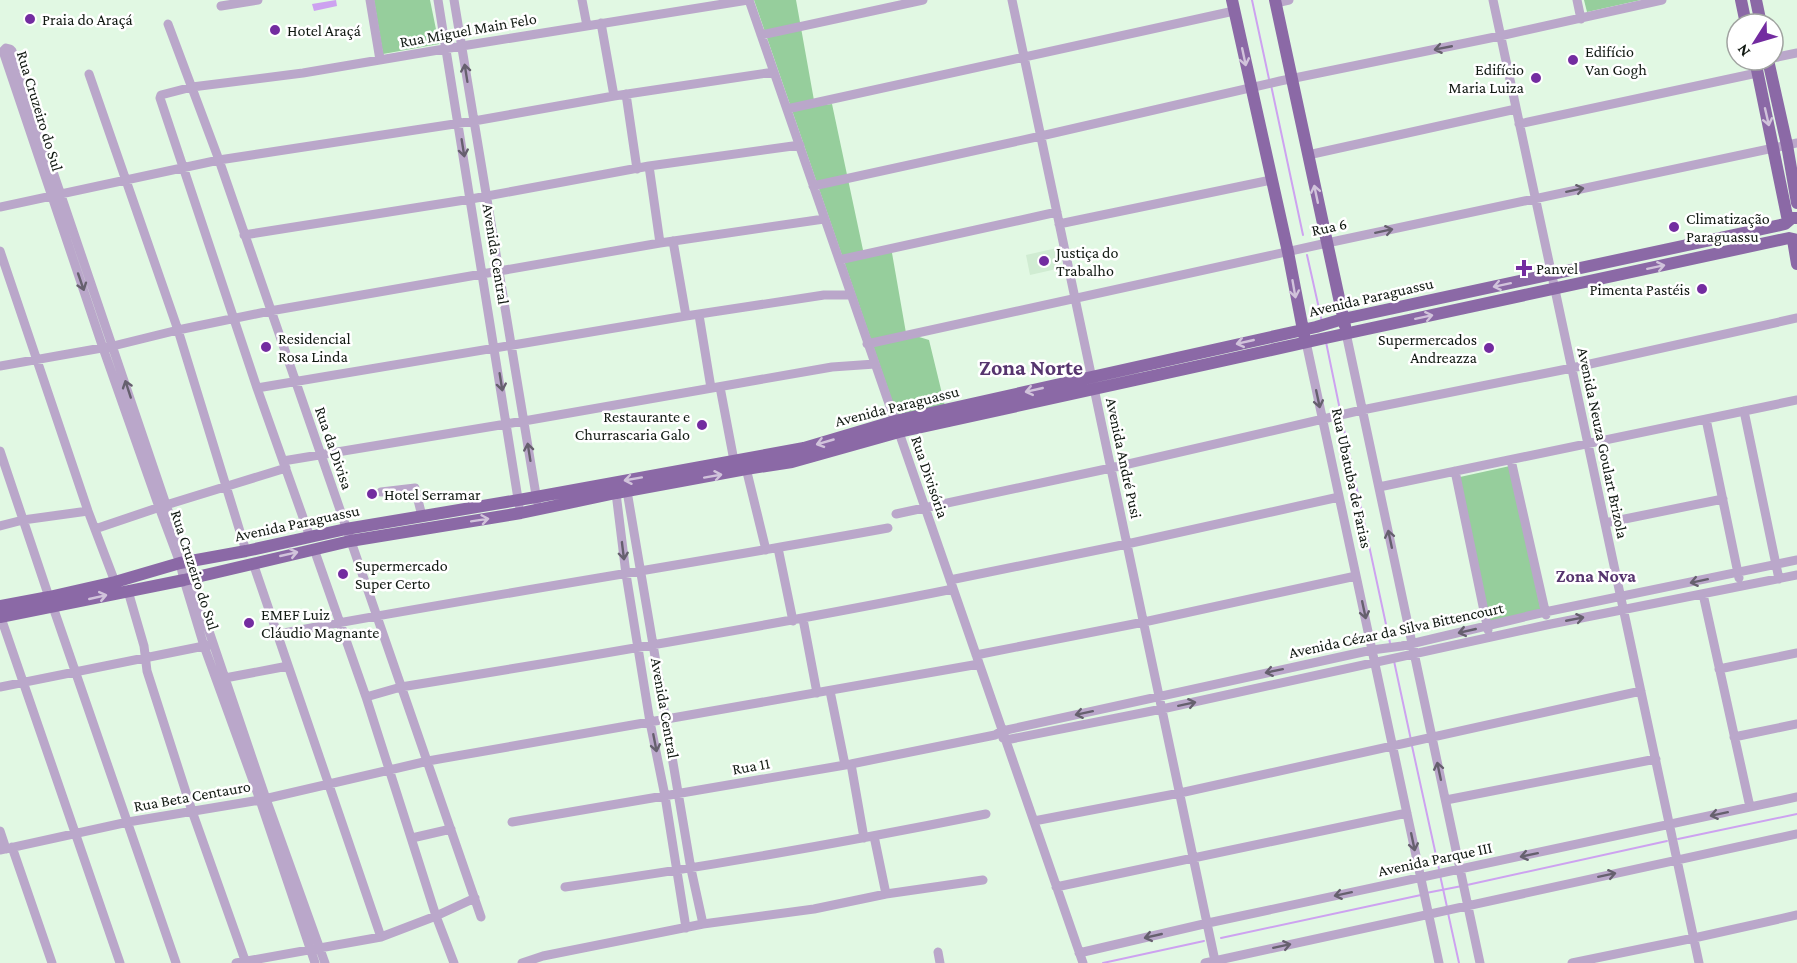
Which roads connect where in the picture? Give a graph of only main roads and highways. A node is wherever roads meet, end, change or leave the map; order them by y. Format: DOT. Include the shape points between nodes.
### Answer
graph roads {
  1 [pos="1275,1"];
  2 [pos="1233,6"];
  3 [pos="1761,72"];
  4 [pos="1764,72"];
  5 [pos="1792,144"];
  6 [pos="1797,203"];
  7 [pos="1790,221"];
  8 [pos="1793,239"];
  9 [pos="1677,248"];
  10 [pos="1680,262"];
  11 [pos="1797,264"];
  12 [pos="1338,321"];
  13 [pos="1319,333"];
  14 [pos="1341,334"];
  15 [pos="1304,336"];
  16 [pos="740,465"];
  17 [pos="537,503"];
  18 [pos="312,543"];
  19 [pos="51,602"];
  20 [pos="0,606"];
  21 [pos="0,616"];
  12 -- 1 [label="main road, Rua Ubatuba de Farias, one-way" via="1327,243 1286,79"];
  2 -- 15 [label="main road, Rua Ubatuba de Farias, one-way" via="1256,86"];
  3 -- 7 [label="main road, one-way"];
  4 -- 5 [label="main road"];
  5 -- 6 [label="main road"];
  7 -- 8 [label="main road" via="1784,230"];
  7 -- 9 [label="main road, Avenida Paraguassu"];
  8 -- 10 [label="main road, Avenida Paraguassu"];
  8 -- 11 [label="main road"];
  9 -- 10 [label="main road"];
  9 -- 12 [label="main road, Avenida Paraguassu, one-way"];
  14 -- 10 [label="main road, Avenida Paraguassu, one-way"];
  12 -- 13 [label="main road, Avenida Paraguassu"];
  12 -- 14 [label="main road, Rua Ubatuba de Farias"];
  13 -- 14 [label="main road, Avenida Paraguassu"];
  13 -- 15 [label="main road, Avenida Paraguassu"];
  15 -- 16 [label="main road, Avenida Paraguassu"];
  16 -- 17 [label="main road, Avenida Paraguassu, one-way"];
  17 -- 16 [label="main road, Avenida Paraguassu, one-way" via="622,492"];
  18 -- 17 [label="main road, Avenida Paraguassu, one-way" via="350,541 520,513"];
  17 -- 18 [label="main road, Avenida Paraguassu" via="518,499 346,529"];
  19 -- 18 [label="main road, Avenida Paraguassu, one-way" via="188,578 253,563"];
  18 -- 19 [label="main road, Avenida Paraguassu" via="183,562"];
  19 -- 20 [label="main road, Avenida Paraguassu"];
  19 -- 21 [label="main road, Avenida Paraguassu"];
}
